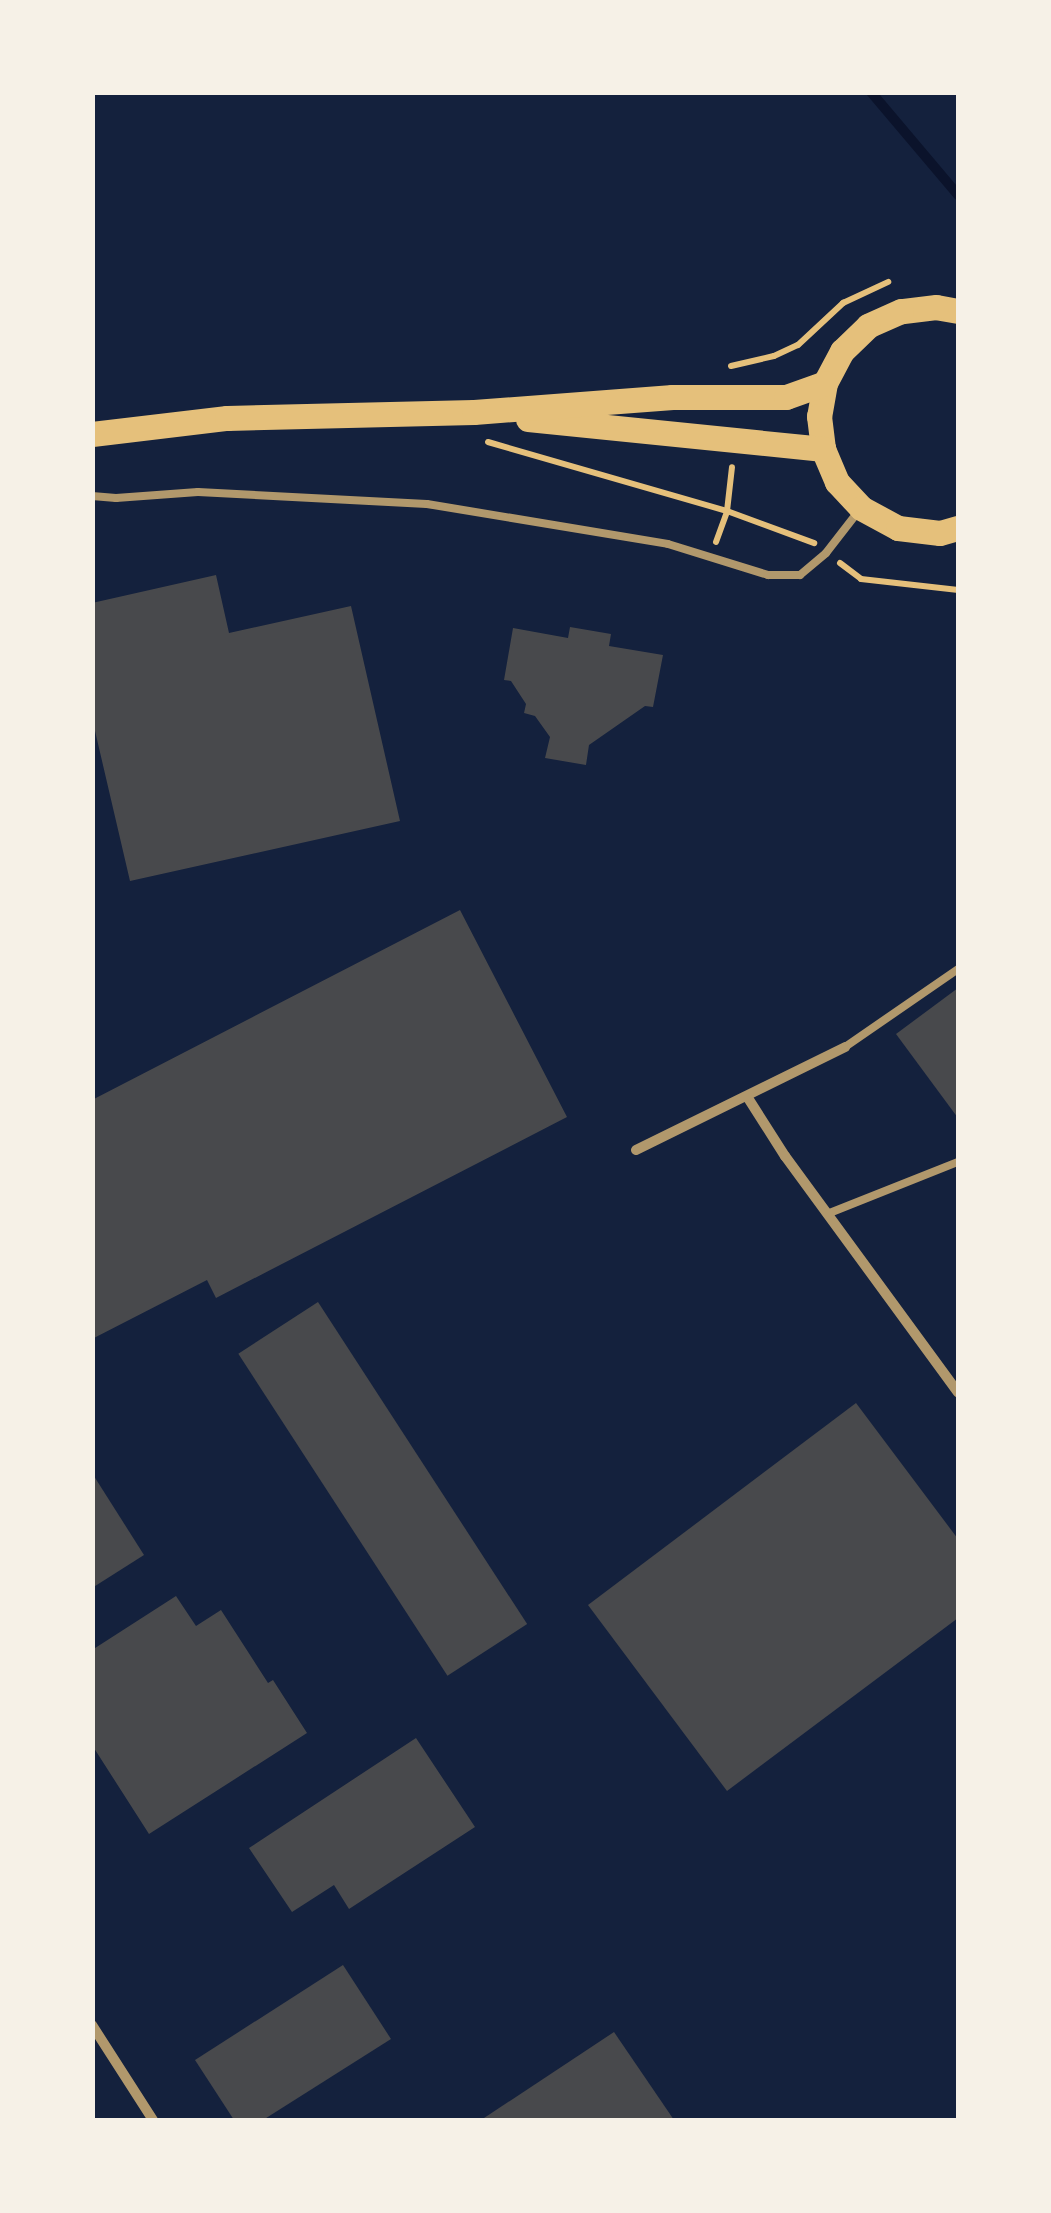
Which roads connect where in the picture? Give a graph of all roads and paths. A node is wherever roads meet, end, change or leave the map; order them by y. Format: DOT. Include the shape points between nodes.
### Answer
graph roads {
  1 [pos="958,311"];
  2 [pos="825,383"];
  3 [pos="474,412"];
  4 [pos="92,434"];
  5 [pos="472,441"];
  6 [pos="823,449"];
  7 [pos="92,496"];
  8 [pos="862,508"];
  9 [pos="727,511"];
  10 [pos="958,528"];
  11 [pos="958,969"];
  12 [pos="845,1046"];
  13 [pos="748,1098"];
  14 [pos="636,1150"];
  15 [pos="958,1162"];
  16 [pos="827,1214"];
  17 [pos="958,1392"];
  18 [pos="92,2024"];
  19 [pos="153,2120"];
  1 -- 2 [label="main road" via="901,311 868,326 842,351"];
  2 -- 3 [label="main road" via="786,397 672,396"];
  2 -- 6 [label="main road"];
  3 -- 4 [label="main road" via="227,418"];
  3 -- 6 [label="main road"];
  5 -- 9 [label="path" via="517,448"];
  6 -- 8 [label="main road" via="837,482"];
  7 -- 8 [label="lane" via="198,492 427,504 668,544 768,575 800,574"];
  8 -- 10 [label="main road" via="898,528"];
  11 -- 12 [label="lane"];
  12 -- 13 [label="street"];
  13 -- 14 [label="street"];
  13 -- 16 [label="street"];
  15 -- 16 [label="lane"];
  16 -- 17 [label="street"];
  18 -- 19 [label="street"];
}
